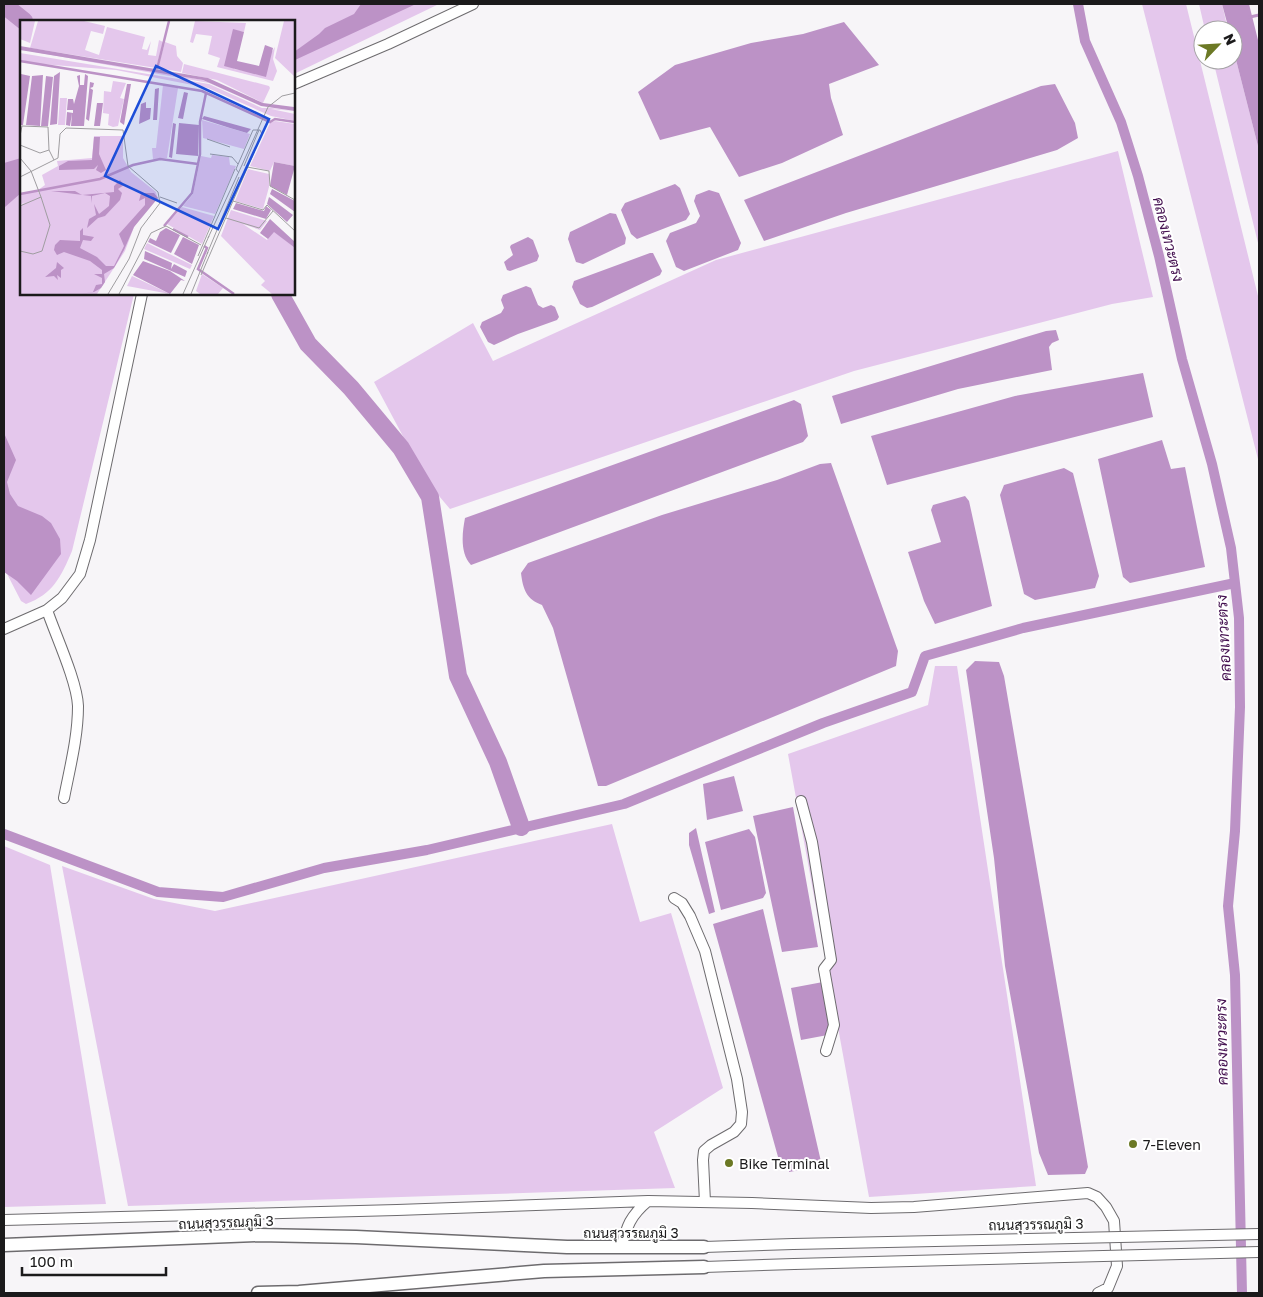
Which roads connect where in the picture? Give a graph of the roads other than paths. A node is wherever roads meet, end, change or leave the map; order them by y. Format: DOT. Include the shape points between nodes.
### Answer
graph roads {
  1 [pos="473,4"];
  2 [pos="295,84"];
  3 [pos="142,295"];
  4 [pos="46,610"];
  5 [pos="4,629"];
  6 [pos="64,798"];
  7 [pos="801,801"];
  8 [pos="674,898"];
  9 [pos="826,1051"];
  10 [pos="648,1202"];
  11 [pos="705,1202"];
  12 [pos="4,1220"];
  13 [pos="1259,1234"];
  14 [pos="4,1244"];
  15 [pos="704,1247"];
  16 [pos="621,1248"];
  17 [pos="1259,1252"];
  18 [pos="704,1267"];
  19 [pos="304,1292"];
  20 [pos="258,1293"];
  21 [pos="1098,1293"];
  1 -- 2 [label="street"];
  3 -- 4 [label="street" via="80,574 62,598"];
  4 -- 5 [label="street"];
  4 -- 6 [label="street" via="70,673 78,705 75,743"];
  7 -- 9 [label="street" via="812,842 831,960 824,969 834,1025"];
  8 -- 11 [label="street" via="682,903 690,916 705,952 737,1079 742,1112 741,1124 734,1132 704,1151"];
  10 -- 11 [label="street"];
  10 -- 12 [label="street"];
  10 -- 16 [label="street" via="637,1210 627,1225"];
  11 -- 21 [label="street" via="863,1208 1088,1194 1097,1197 1114,1221 1117,1266 1108,1288"];
  13 -- 15 [label="street, ถนนสุวรรณภูมิ 3, bridge"];
  14 -- 16 [label="main road, ถนนสุวรรณภูมิ 3" via="309,1236"];
  15 -- 16 [label="main road, ถนนสุวรรณภูมิ 3"];
  17 -- 18 [label="street, bridge"];
  18 -- 19 [label="main road" via="544,1271"];
  19 -- 20 [label="main road"];
}
